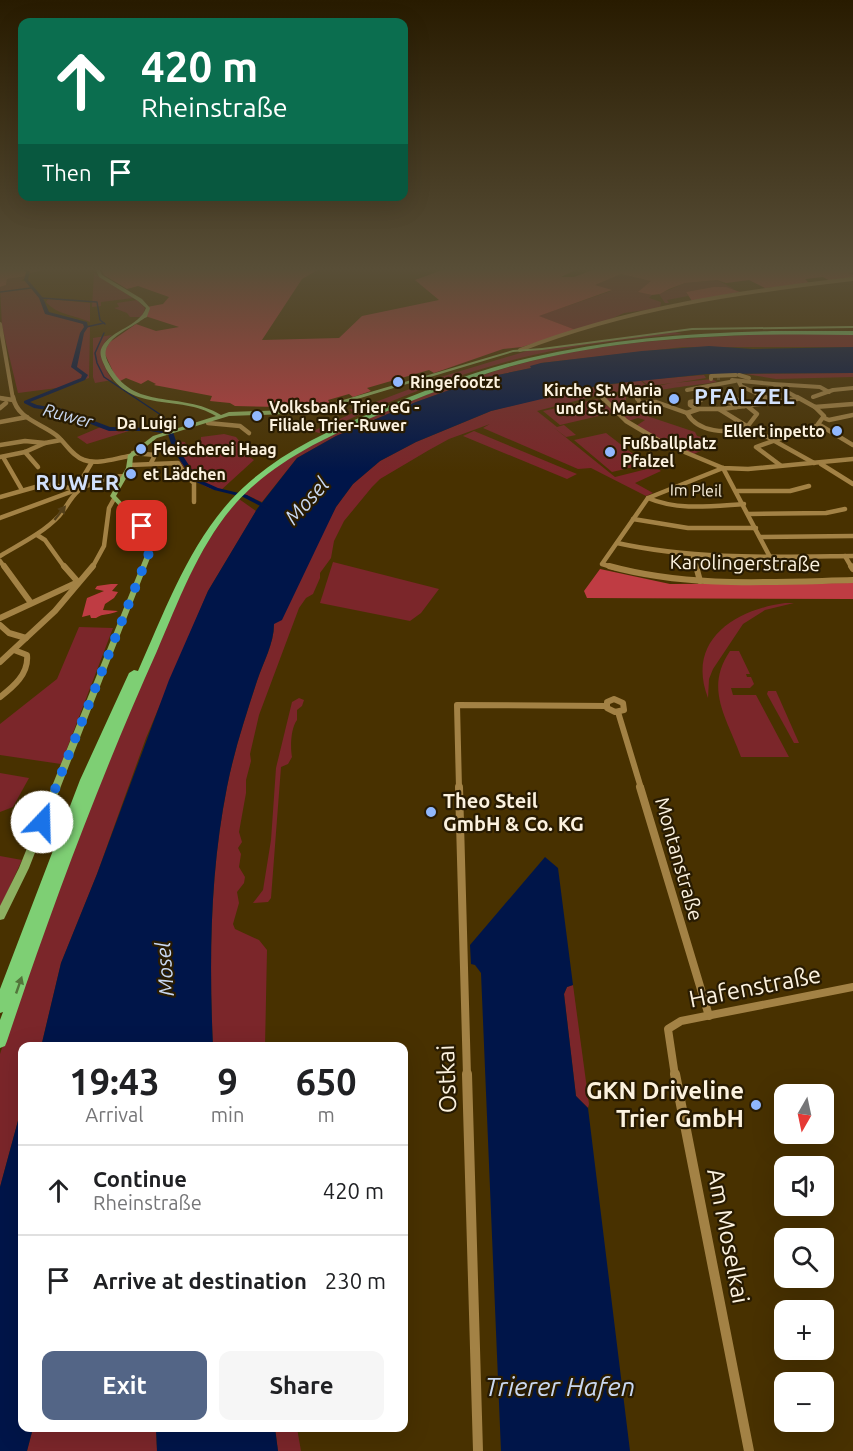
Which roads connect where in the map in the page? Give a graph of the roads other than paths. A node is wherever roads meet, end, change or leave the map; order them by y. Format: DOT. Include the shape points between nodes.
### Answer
graph roads {
  1 [pos="2,336"];
  2 [pos="115,336"];
  3 [pos="559,336"];
  4 [pos="643,336"];
  5 [pos="715,336"];
  6 [pos="520,350"];
  7 [pos="735,381"];
  8 [pos="773,384"];
  9 [pos="853,388"];
  10 [pos="687,390"];
  11 [pos="632,391"];
  12 [pos="829,392"];
  13 [pos="760,394"];
  14 [pos="603,396"];
  15 [pos="0,398"];
  16 [pos="810,398"];
  17 [pos="800,399"];
  18 [pos="13,400"];
  19 [pos="764,402"];
  20 [pos="774,402"];
  21 [pos="6,403"];
  22 [pos="853,405"];
  23 [pos="745,406"];
  24 [pos="736,407"];
  25 [pos="815,407"];
  26 [pos="0,408"];
  27 [pos="696,409"];
  28 [pos="712,409"];
  29 [pos="719,409"];
  30 [pos="687,412"];
  31 [pos="853,416"];
  32 [pos="27,417"];
  33 [pos="222,417"];
  34 [pos="824,418"];
  35 [pos="0,422"];
  36 [pos="208,423"];
  37 [pos="819,425"];
  38 [pos="750,428"];
  39 [pos="249,433"];
  40 [pos="61,440"];
  41 [pos="777,441"];
  42 [pos="45,443"];
  43 [pos="0,445"];
  44 [pos="853,445"];
  45 [pos="25,453"];
  46 [pos="132,455"];
  47 [pos="2,457"];
  48 [pos="853,459"];
  49 [pos="92,462"];
  50 [pos="151,463"];
  51 [pos="818,463"];
  52 [pos="130,465"];
  53 [pos="780,465"];
  54 [pos="38,466"];
  55 [pos="723,468"];
  56 [pos="124,476"];
  57 [pos="853,484"];
  58 [pos="809,486"];
  59 [pos="22,490"];
  60 [pos="77,490"];
  61 [pos="737,491"];
  62 [pos="0,497"];
  63 [pos="648,498"];
  64 [pos="114,499"];
  65 [pos="231,500"];
  66 [pos="194,502"];
  67 [pos="744,504"];
  68 [pos="845,509"];
  69 [pos="748,514"];
  70 [pos="0,518"];
  71 [pos="633,519"];
  72 [pos="756,528"];
  73 [pos="37,534"];
  74 [pos="853,536"];
  75 [pos="760,537"];
  76 [pos="617,543"];
  77 [pos="0,556"];
  78 [pos="693,556"];
  79 [pos="770,556"];
  80 [pos="844,556"];
  81 [pos="853,556"];
  82 [pos="0,561"];
  83 [pos="853,569"];
  84 [pos="853,580"];
  85 [pos="78,582"];
  86 [pos="700,582"];
  87 [pos="31,603"];
  88 [pos="0,618"];
  89 [pos="0,625"];
  90 [pos="26,638"];
  91 [pos="14,650"];
  92 [pos="0,662"];
  93 [pos="0,697"];
  94 [pos="606,706"];
  95 [pos="618,712"];
  96 [pos="0,916"];
  97 [pos="853,987"];
  98 [pos="0,1007"];
  99 [pos="709,1016"];
  100 [pos="668,1029"];
  101 [pos="0,1041"];
  102 [pos="478,1451"];
  103 [pos="749,1451"];
  1 -- 18 [label="street"];
  2 -- 33 [label="main road" via="103,349 105,364 118,385 150,398 210,408"];
  3 -- 6 [label="street"];
  4 -- 6 [label="main road"];
  5 -- 65 [label="highway" via="580,350 464,380 358,420 298,450"];
  6 -- 33 [label="main road" via="334,404"];
  7 -- 7 [label="street" via="749,378 711,376 716,378"];
  7 -- 8 [label="street"];
  7 -- 10 [label="street"];
  7 -- 13 [label="street"];
  8 -- 12 [label="street" via="820,387"];
  8 -- 17 [label="street"];
  9 -- 12 [label="street"];
  11 -- 30 [label="street" via="638,394 640,403 656,402"];
  12 -- 16 [label="street"];
  13 -- 19 [label="street"];
  13 -- 20 [label="street"];
  14 -- 55 [label="street" via="626,421 663,443"];
  15 -- 18 [label="street"];
  17 -- 20 [label="street"];
  17 -- 25 [label="street"];
  18 -- 32 [label="street"];
  19 -- 20 [label="street"];
  19 -- 23 [label="street"];
  21 -- 26 [label="street"];
  22 -- 25 [label="street"];
  23 -- 24 [label="street"];
  23 -- 24 [label="street" via="735,398 727,399"];
  23 -- 38 [label="street" via="757,414"];
  24 -- 29 [label="street"];
  25 -- 34 [label="street"];
  27 -- 28 [label="street"];
  27 -- 28 [label="street" via="690,402 699,398"];
  27 -- 30 [label="street"];
  28 -- 29 [label="street"];
  29 -- 38 [label="street"];
  30 -- 38 [label="street" via="711,431"];
  31 -- 34 [label="street"];
  32 -- 35 [label="street"];
  32 -- 40 [label="street"];
  33 -- 36 [label="main road"];
  34 -- 37 [label="street"];
  36 -- 39 [label="street" via="240,426"];
  36 -- 46 [label="main road" via="158,436"];
  37 -- 41 [label="street"];
  37 -- 44 [label="street"];
  38 -- 41 [label="street"];
  40 -- 42 [label="street"];
  40 -- 49 [label="street" via="79,458"];
  41 -- 51 [label="street"];
  41 -- 53 [label="street" via="756,447"];
  42 -- 43 [label="street"];
  42 -- 45 [label="street"];
  45 -- 47 [label="street"];
  45 -- 54 [label="street"];
  46 -- 49 [label="street"];
  46 -- 50 [label="street" via="155,455"];
  46 -- 52 [label="main road"];
  47 -- 59 [label="street"];
  48 -- 51 [label="street"];
  49 -- 60 [label="street"];
  50 -- 52 [label="street"];
  50 -- 66 [label="street" via="178,463 194,483"];
  51 -- 53 [label="street"];
  51 -- 57 [label="street"];
  52 -- 56 [label="main road"];
  53 -- 55 [label="street" via="746,470"];
  55 -- 61 [label="street"];
  55 -- 63 [label="street"];
  56 -- 60 [label="street"];
  56 -- 64 [label="main road"];
  58 -- 61 [label="street"];
  59 -- 60 [label="street" via="53,483"];
  59 -- 62 [label="street"];
  60 -- 70 [label="street"];
  73 -- 60 [label="street, one-way" via="61,514"];
  61 -- 67 [label="street"];
  63 -- 67 [label="street, Im Pleil" via="679,505"];
  63 -- 71 [label="street"];
  64 -- 85 [label="street" via="109,504 107,543"];
  64 -- 96 [label="main road" via="142,526 150,539 149,553 24,868"];
  65 -- 98 [label="highway" via="211,521 191,555 120,701"];
  101 -- 65 [label="highway, one-way" via="71,840 115,732 196,556"];
  67 -- 69 [label="street"];
  68 -- 69 [label="street" via="826,513"];
  69 -- 72 [label="street"];
  71 -- 72 [label="street" via="679,527"];
  71 -- 76 [label="street"];
  72 -- 75 [label="street"];
  73 -- 77 [label="street"];
  73 -- 85 [label="street"];
  74 -- 75 [label="street"];
  75 -- 79 [label="street"];
  76 -- 78 [label="street"];
  76 -- 86 [label="street, Karolingerstraße" via="602,564 662,579"];
  78 -- 79 [label="street"];
  78 -- 86 [label="street"];
  79 -- 80 [label="street"];
  80 -- 81 [label="street"];
  80 -- 83 [label="street, Karolingerstraße"];
  82 -- 87 [label="street"];
  84 -- 86 [label="street, Karolingerstraße"];
  85 -- 87 [label="street"];
  85 -- 90 [label="street"];
  87 -- 88 [label="street"];
  89 -- 90 [label="street" via="9,633"];
  90 -- 91 [label="street"];
  91 -- 92 [label="street"];
  91 -- 93 [label="street" via="27,655 28,663 21,677"];
  94 -- 95 [label="street"];
  94 -- 95 [label="street" via="611,700 621,701 625,707"];
  94 -- 102 [label="street, Ostkai" via="458,705"];
  95 -- 99 [label="street, Montanstraße"];
  97 -- 99 [label="street, Hafenstraße"];
  99 -- 100 [label="street, Hafenstraße" via="675,1023"];
  100 -- 103 [label="street, Am Moselkai"];
}
